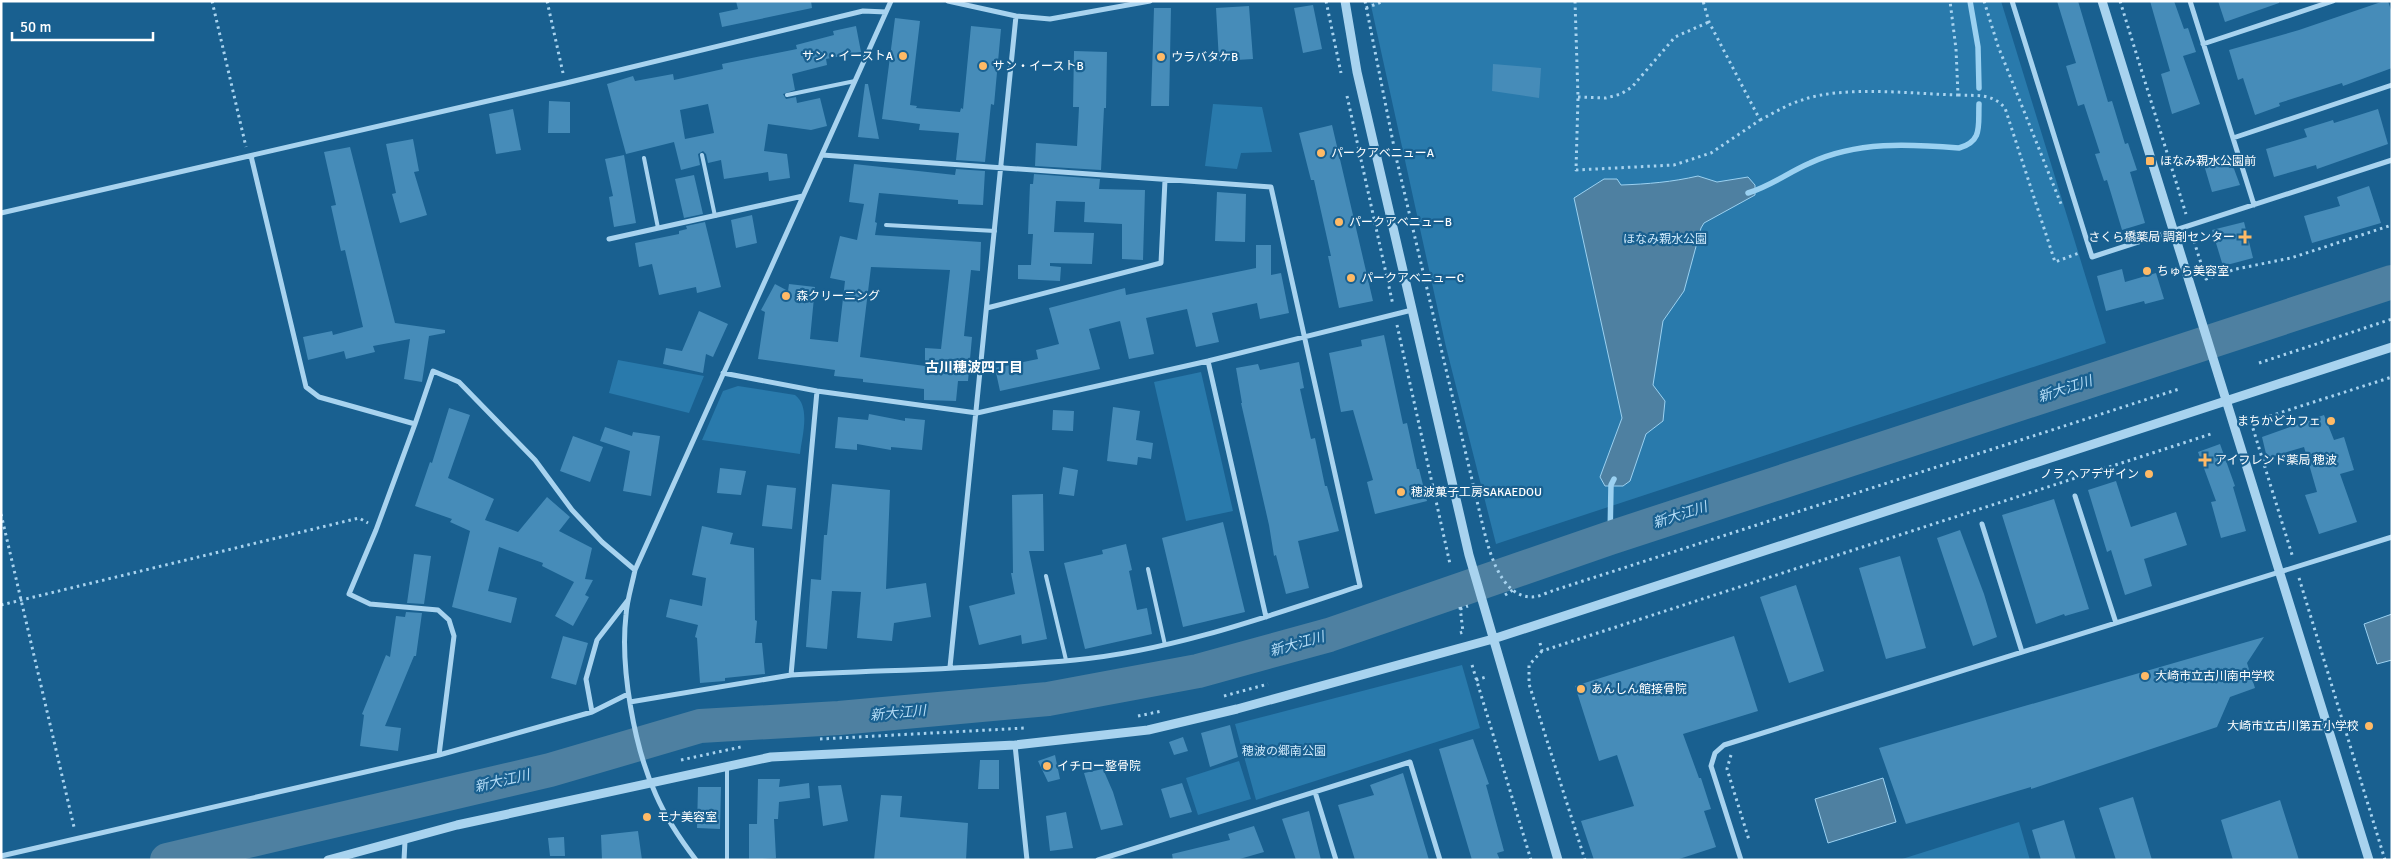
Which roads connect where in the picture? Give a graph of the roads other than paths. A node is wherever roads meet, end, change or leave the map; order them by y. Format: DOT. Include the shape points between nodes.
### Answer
graph roads {
  1 [pos="891,1"];
  2 [pos="948,1"];
  3 [pos="1150,1"];
  4 [pos="1345,1"];
  5 [pos="2012,1"];
  6 [pos="2102,1"];
  7 [pos="2190,1"];
  8 [pos="2333,1"];
  9 [pos="886,12"];
  10 [pos="1016,16"];
  11 [pos="2203,44"];
  12 [pos="855,81"];
  13 [pos="2392,85"];
  14 [pos="787,95"];
  15 [pos="2233,138"];
  16 [pos="250,155"];
  17 [pos="702,155"];
  18 [pos="822,155"];
  19 [pos="644,158"];
  20 [pos="2392,160"];
  21 [pos="1002,168"];
  22 [pos="1165,180"];
  23 [pos="803,196"];
  24 [pos="2254,205"];
  25 [pos="1,213"];
  26 [pos="714,216"];
  27 [pos="886,225"];
  28 [pos="658,228"];
  29 [pos="995,231"];
  30 [pos="2173,232"];
  31 [pos="608,239"];
  32 [pos="987,308"];
  33 [pos="1412,310"];
  34 [pos="1304,337"];
  35 [pos="2392,347"];
  36 [pos="1208,361"];
  37 [pos="723,373"];
  38 [pos="817,391"];
  39 [pos="2227,401"];
  40 [pos="977,413"];
  41 [pos="415,424"];
  42 [pos="2075,496"];
  43 [pos="1982,524"];
  44 [pos="2392,537"];
  45 [pos="1148,569"];
  46 [pos="635,570"];
  47 [pos="2279,572"];
  48 [pos="1046,576"];
  49 [pos="629,598"];
  50 [pos="1266,617"];
  51 [pos="2116,623"];
  52 [pos="1493,639"];
  53 [pos="1164,645"];
  54 [pos="2022,652"];
  55 [pos="1066,660"];
  56 [pos="950,667"];
  57 [pos="791,675"];
  58 [pos="628,694"];
  59 [pos="630,702"];
  60 [pos="592,712"];
  61 [pos="1015,745"];
  62 [pos="439,755"];
  63 [pos="727,766"];
  64 [pos="650,782"];
  65 [pos="1315,792"];
  66 [pos="405,841"];
  67 [pos="1,856"];
  68 [pos="328,860"];
  69 [pos="404,860"];
  70 [pos="696,860"];
  71 [pos="727,860"];
  72 [pos="1027,860"];
  73 [pos="1098,860"];
  74 [pos="1336,860"];
  75 [pos="1440,860"];
  76 [pos="1558,860"];
  77 [pos="1741,860"];
  78 [pos="2369,860"];
  1 -- 9 [label="street"];
  2 -- 10 [label="street"];
  3 -- 10 [label="street" via="1050,18"];
  4 -- 33 [label="street"];
  5 -- 30 [label="street" via="2092,257"];
  6 -- 30 [label="street"];
  7 -- 11 [label="street"];
  8 -- 11 [label="street"];
  9 -- 12 [label="street"];
  9 -- 16 [label="street" via="863,11 566,84"];
  10 -- 21 [label="street"];
  11 -- 15 [label="street"];
  12 -- 14 [label="lane"];
  12 -- 18 [label="street"];
  13 -- 15 [label="street"];
  15 -- 24 [label="street"];
  16 -- 25 [label="street"];
  16 -- 41 [label="street" via="306,387 319,397"];
  17 -- 26 [label="lane"];
  18 -- 21 [label="street"];
  18 -- 23 [label="street"];
  19 -- 28 [label="lane"];
  20 -- 24 [label="street"];
  21 -- 22 [label="street"];
  21 -- 29 [label="street"];
  22 -- 32 [label="street" via="1161,263"];
  22 -- 34 [label="street" via="1271,187"];
  23 -- 26 [label="street"];
  23 -- 37 [label="street"];
  24 -- 30 [label="street"];
  26 -- 28 [label="street"];
  27 -- 29 [label="lane"];
  28 -- 31 [label="street"];
  29 -- 32 [label="street"];
  30 -- 39 [label="street"];
  32 -- 40 [label="street"];
  33 -- 34 [label="street"];
  33 -- 52 [label="street" via="1469,555"];
  34 -- 36 [label="street"];
  34 -- 50 [label="street" via="1360,586"];
  35 -- 39 [label="street"];
  36 -- 40 [label="street"];
  36 -- 50 [label="street"];
  37 -- 38 [label="street"];
  37 -- 46 [label="street"];
  38 -- 40 [label="street"];
  38 -- 57 [label="street"];
  39 -- 47 [label="street"];
  39 -- 52 [label="street"];
  40 -- 56 [label="street"];
  41 -- 46 [label="street" via="432,371 459,382 535,460 572,510"];
  41 -- 62 [label="street" via="349,594 370,604 438,610 449,620 454,636"];
  42 -- 51 [label="street"];
  43 -- 54 [label="street"];
  44 -- 47 [label="street"];
  45 -- 53 [label="lane"];
  46 -- 49 [label="street"];
  47 -- 51 [label="street"];
  47 -- 78 [label="street"];
  48 -- 55 [label="lane"];
  49 -- 58 [label="street" via="624,652"];
  49 -- 60 [label="street" via="597,640 586,678"];
  50 -- 53 [label="street"];
  51 -- 54 [label="street"];
  52 -- 61 [label="street" via="1148,730"];
  52 -- 76 [label="street"];
  53 -- 55 [label="street"];
  54 -- 77 [label="street" via="1724,745 1715,753 1712,766"];
  55 -- 56 [label="street"];
  56 -- 57 [label="street"];
  57 -- 59 [label="street"];
  58 -- 59 [label="street"];
  58 -- 60 [label="street"];
  59 -- 64 [label="street"];
  60 -- 62 [label="street"];
  61 -- 63 [label="street" via="771,757"];
  61 -- 72 [label="street"];
  62 -- 67 [label="street"];
  63 -- 64 [label="street"];
  63 -- 71 [label="lane"];
  64 -- 66 [label="street" via="457,825"];
  64 -- 70 [label="street" via="674,830"];
  65 -- 73 [label="street"];
  65 -- 74 [label="street"];
  65 -- 75 [label="street" via="1410,762"];
  66 -- 68 [label="street"];
  66 -- 69 [label="street"];
}
